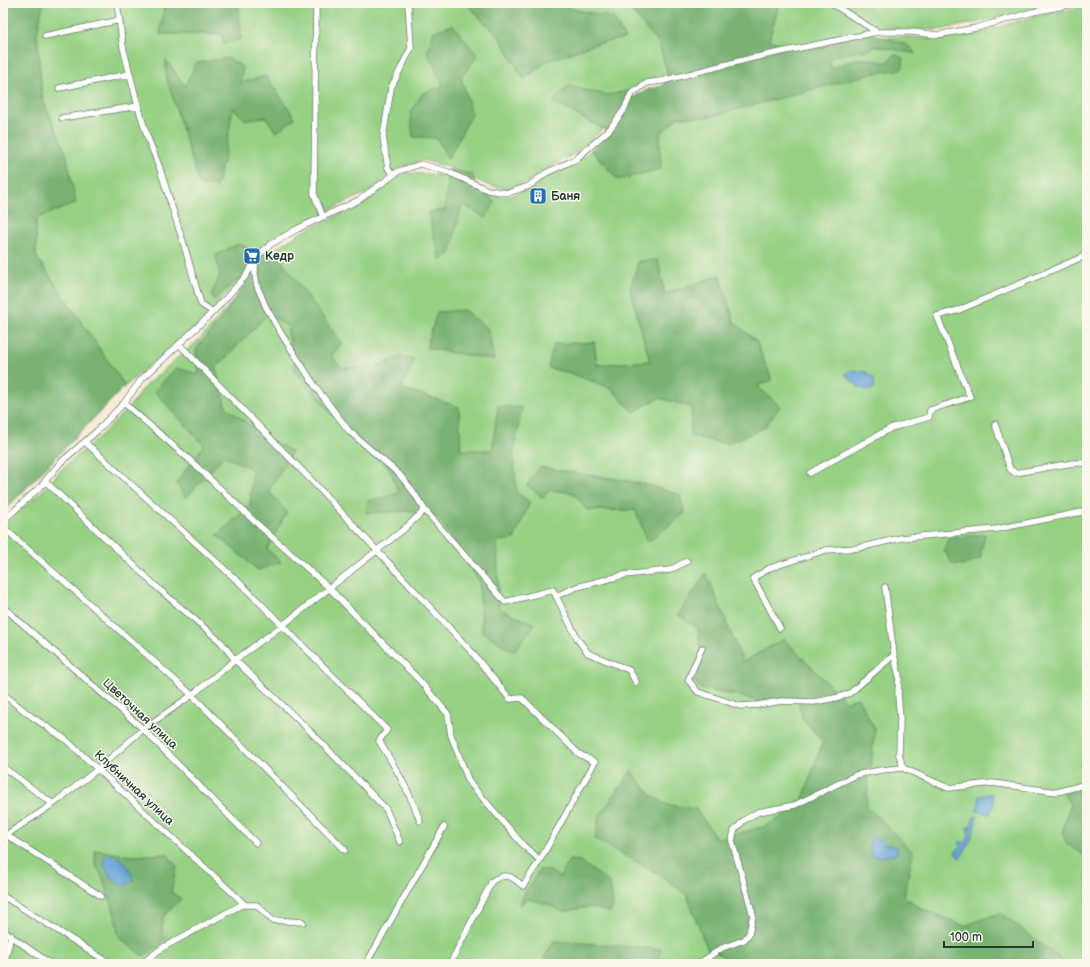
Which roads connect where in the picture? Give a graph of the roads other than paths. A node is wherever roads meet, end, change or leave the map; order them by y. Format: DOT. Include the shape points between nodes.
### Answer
graph roads {
  1 [pos="117,3"];
  2 [pos="316,3"];
  3 [pos="408,3"];
  4 [pos="830,3"];
  5 [pos="1078,3"];
  6 [pos="120,20"];
  7 [pos="877,32"];
  8 [pos="45,36"];
  9 [pos="129,74"];
  10 [pos="59,88"];
  11 [pos="138,106"];
  12 [pos="62,118"];
  13 [pos="393,175"];
  14 [pos="323,217"];
  15 [pos="1087,255"];
  16 [pos="255,261"];
  17 [pos="213,312"];
  18 [pos="179,344"];
  19 [pos="124,403"];
  20 [pos="994,424"];
  21 [pos="85,442"];
  22 [pos="1087,463"];
  23 [pos="810,473"];
  24 [pos="45,481"];
  25 [pos="425,510"];
  26 [pos="1087,511"];
  27 [pos="3,521"];
  28 [pos="3,527"];
  29 [pos="376,550"];
  30 [pos="687,561"];
  31 [pos="885,587"];
  32 [pos="329,588"];
  33 [pos="556,596"];
  34 [pos="3,607"];
  35 [pos="283,625"];
  36 [pos="780,628"];
  37 [pos="702,648"];
  38 [pos="894,655"];
  39 [pos="235,660"];
  40 [pos="636,682"];
  41 [pos="3,694"];
  42 [pos="192,695"];
  43 [pos="143,729"];
  44 [pos="3,767"];
  45 [pos="903,768"];
  46 [pos="98,769"];
  47 [pos="1087,784"];
  48 [pos="53,804"];
  49 [pos="420,821"];
  50 [pos="444,827"];
  51 [pos="4,835"];
  52 [pos="400,842"];
  53 [pos="256,843"];
  54 [pos="345,850"];
  55 [pos="540,860"];
  56 [pos="3,896"];
  57 [pos="101,896"];
  58 [pos="245,905"];
  59 [pos="303,922"];
  60 [pos="3,931"];
  61 [pos="11,935"];
  62 [pos="4,964"];
  63 [pos="52,964"];
  64 [pos="111,964"];
  65 [pos="141,964"];
  66 [pos="366,964"];
  67 [pos="450,964"];
  68 [pos="698,964"];
  1 -- 6 [label="street"];
  2 -- 14 [label="street" via="314,194"];
  3 -- 13 [label="street" via="411,48 391,88 383,137 388,168"];
  4 -- 7 [label="street"];
  5 -- 7 [label="street" via="937,35"];
  6 -- 8 [label="street"];
  6 -- 9 [label="street"];
  7 -- 13 [label="street" via="752,58 662,82 647,83 631,94 624,110 609,130 576,158 546,173 529,186 508,193 488,190 448,172 421,164"];
  9 -- 10 [label="street"];
  9 -- 11 [label="street"];
  11 -- 12 [label="street"];
  11 -- 17 [label="street" via="180,231 201,304"];
  13 -- 14 [label="street" via="359,200"];
  14 -- 16 [label="street" via="271,244"];
  15 -- 23 [label="street" via="959,310 937,316 970,397 930,410 929,417 891,428"];
  16 -- 17 [label="street"];
  16 -- 25 [label="street" via="257,286 266,307 301,367 349,431 399,474"];
  17 -- 18 [label="street"];
  18 -- 19 [label="street" via="141,380"];
  18 -- 29 [label="street"];
  19 -- 21 [label="street"];
  19 -- 32 [label="street"];
  20 -- 22 [label="street" via="1010,469 1015,473"];
  21 -- 24 [label="street" via="60,463"];
  21 -- 35 [label="street" via="217,561"];
  24 -- 27 [label="street"];
  24 -- 39 [label="street" via="159,589 221,642"];
  25 -- 29 [label="street"];
  25 -- 33 [label="street" via="505,602 554,590"];
  26 -- 36 [label="street" via="997,529 901,538 858,548 826,550 770,568 753,578"];
  28 -- 42 [label="street"];
  29 -- 32 [label="street"];
  29 -- 55 [label="street" via="470,650 510,699 522,698 579,754 595,762"];
  30 -- 33 [label="street" via="670,570 624,575 577,587"];
  31 -- 38 [label="street"];
  32 -- 35 [label="street"];
  32 -- 55 [label="street" via="419,680 448,714 451,735 469,782 524,846"];
  33 -- 40 [label="street" via="578,640 588,653 628,670"];
  34 -- 43 [label="street, Цветочная улица"];
  35 -- 39 [label="street"];
  35 -- 49 [label="street" via="387,730 379,741 406,786"];
  37 -- 38 [label="street" via="688,680 698,692 740,706 781,701 814,702 840,697 850,693"];
  38 -- 45 [label="street" via="899,676 899,755"];
  39 -- 42 [label="street"];
  39 -- 52 [label="street" via="309,730 386,809"];
  41 -- 46 [label="street, Клубничная улица" via="65,739"];
  42 -- 43 [label="street"];
  42 -- 54 [label="street"];
  43 -- 46 [label="street"];
  43 -- 53 [label="street, Цветочная улица"];
  44 -- 48 [label="street"];
  45 -- 47 [label="street" via="948,788 993,783 1058,792"];
  45 -- 68 [label="street" via="856,775 795,805 758,812 744,820 734,831 732,841 753,915 749,934 744,940 722,948"];
  46 -- 48 [label="street"];
  46 -- 58 [label="street, Клубничная улица"];
  48 -- 51 [label="street"];
  50 -- 66 [label="street"];
  51 -- 57 [label="street"];
  55 -- 67 [label="street" via="523,886 511,876 501,875 492,881"];
  56 -- 64 [label="street"];
  58 -- 59 [label="street" via="257,905 272,920"];
  58 -- 65 [label="street" via="162,948"];
  60 -- 61 [label="street"];
  61 -- 62 [label="street"];
  61 -- 63 [label="street"];
}
